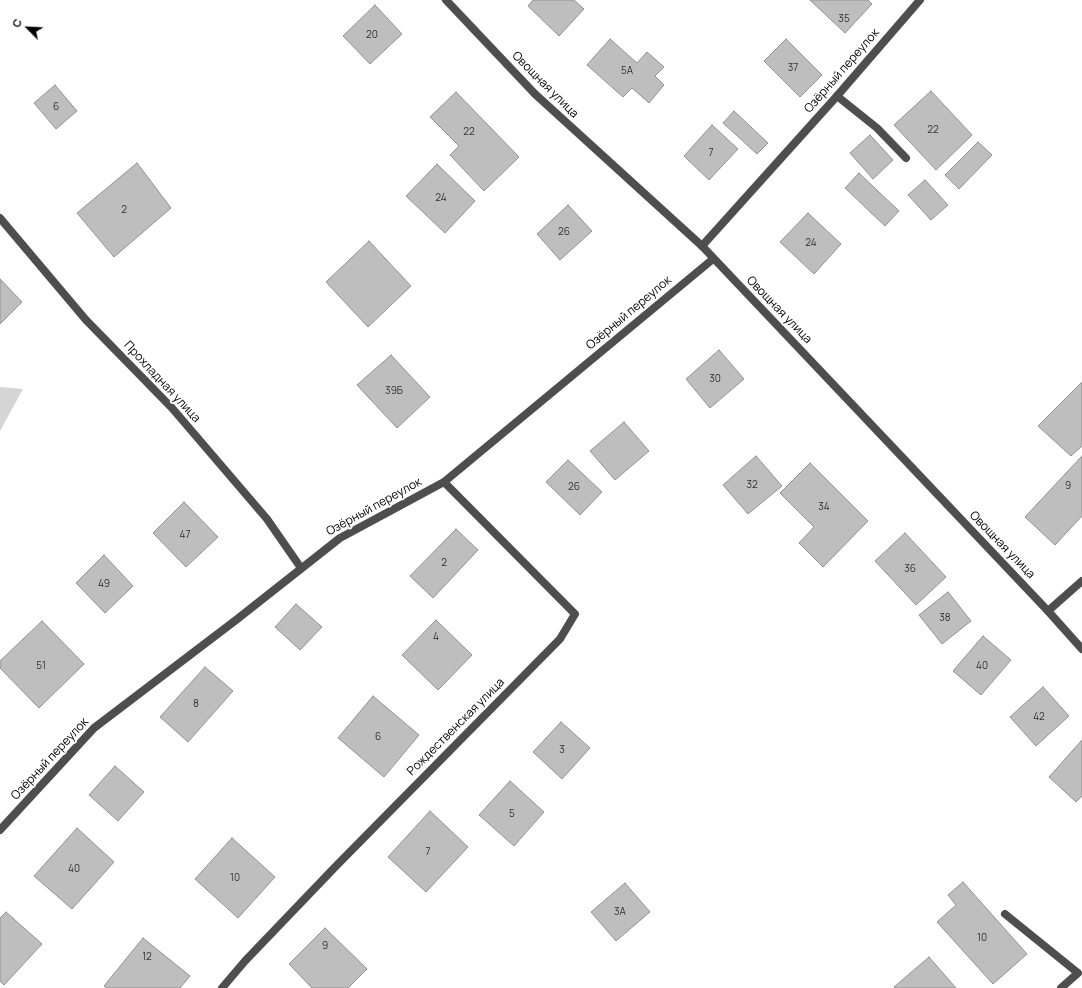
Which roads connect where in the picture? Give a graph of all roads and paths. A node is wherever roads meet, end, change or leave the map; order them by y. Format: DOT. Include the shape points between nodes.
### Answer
graph roads {
  1 [pos="446,0"];
  2 [pos="920,0"];
  3 [pos="837,96"];
  4 [pos="906,158"];
  5 [pos="0,218"];
  6 [pos="702,246"];
  7 [pos="713,259"];
  8 [pos="444,482"];
  9 [pos="301,568"];
  10 [pos="1082,581"];
  11 [pos="1048,611"];
  12 [pos="1082,649"];
  13 [pos="0,830"];
  14 [pos="1005,914"];
  15 [pos="1080,976"];
  16 [pos="222,988"];
  17 [pos="1061,988"];
  1 -- 6 [label="street, Овощная улица" via="535,94"];
  2 -- 3 [label="street, Озёрный переулок"];
  3 -- 4 [label="street" via="877,128"];
  3 -- 6 [label="street, Озёрный переулок"];
  5 -- 9 [label="street, Прохладная улица" via="86,320 172,408 262,513"];
  6 -- 7 [label="street, Овощная улица"];
  7 -- 8 [label="street, Озёрный переулок"];
  7 -- 11 [label="street, Овощная улица"];
  8 -- 9 [label="street, Озёрный переулок" via="340,538"];
  8 -- 16 [label="street, Рождественская улица" via="575,614 560,639 337,865"];
  9 -- 13 [label="street, Озёрный переулок" via="94,728"];
  10 -- 11 [label="street"];
  11 -- 12 [label="street, Овощная улица"];
  14 -- 15 [label="street"];
  15 -- 17 [label="street"];
}
